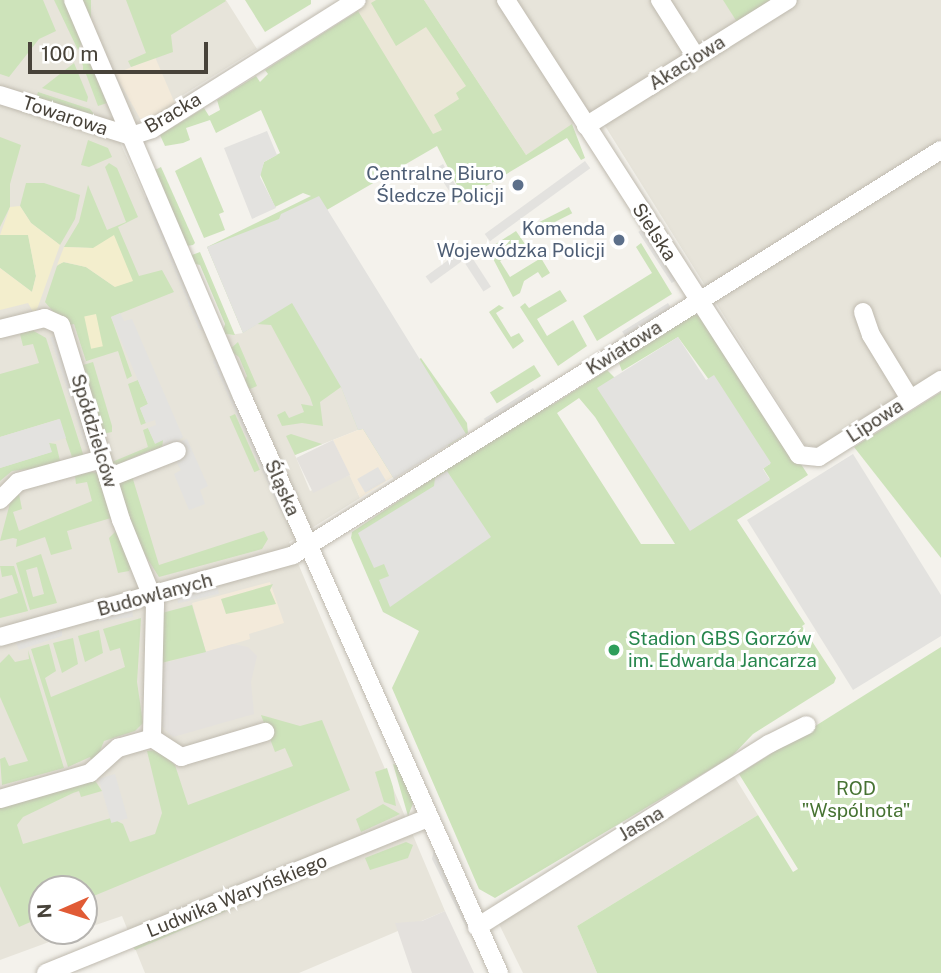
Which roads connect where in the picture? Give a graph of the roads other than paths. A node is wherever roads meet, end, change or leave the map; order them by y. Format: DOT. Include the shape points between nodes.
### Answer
graph roads {
  1 [pos="73,0"];
  2 [pos="357,0"];
  3 [pos="506,0"];
  4 [pos="660,0"];
  5 [pos="788,0"];
  6 [pos="696,57"];
  7 [pos="0,95"];
  8 [pos="586,126"];
  9 [pos="131,136"];
  10 [pos="941,150"];
  11 [pos="698,301"];
  12 [pos="863,312"];
  13 [pos="0,328"];
  14 [pos="941,380"];
  15 [pos="911,399"];
  16 [pos="177,451"];
  17 [pos="102,458"];
  18 [pos="808,459"];
  19 [pos="108,478"];
  20 [pos="0,500"];
  21 [pos="308,547"];
  22 [pos="153,596"];
  23 [pos="0,637"];
  24 [pos="807,726"];
  25 [pos="265,732"];
  26 [pos="152,738"];
  27 [pos="0,799"];
  28 [pos="428,818"];
  29 [pos="477,927"];
  30 [pos="46,973"];
  31 [pos="499,973"];
  1 -- 9 [label="street, Śląska"];
  2 -- 9 [label="street, Bracka" via="152,128"];
  3 -- 8 [label="street, Sielska"];
  4 -- 6 [label="street"];
  5 -- 6 [label="street, Akacjowa"];
  6 -- 8 [label="street, Akacjowa"];
  7 -- 9 [label="street, Towarowa"];
  8 -- 11 [label="street, Sielska"];
  9 -- 21 [label="street, Śląska"];
  10 -- 11 [label="street, Kwiatowa"];
  11 -- 18 [label="street, Sielska" via="799,455"];
  11 -- 21 [label="street, Kwiatowa"];
  12 -- 15 [label="street" via="871,335"];
  13 -- 17 [label="street, Spółdzielców" via="45,318 61,325"];
  14 -- 15 [label="street, Lipowa"];
  15 -- 18 [label="street, Lipowa" via="819,457"];
  16 -- 19 [label="street"];
  17 -- 19 [label="street, Spółdzielców"];
  17 -- 20 [label="street" via="18,482"];
  19 -- 22 [label="street, Spółdzielców"];
  21 -- 22 [label="street, Budowlanych" via="273,563"];
  21 -- 28 [label="street, Śląska"];
  22 -- 23 [label="street, Budowlanych"];
  22 -- 26 [label="street"];
  24 -- 29 [label="street, Jasna" via="769,744"];
  25 -- 26 [label="street" via="181,757"];
  26 -- 27 [label="street" via="118,748 90,773"];
  28 -- 29 [label="street, Śląska"];
  28 -- 30 [label="street, Ludwika Waryńskiego"];
  29 -- 31 [label="street, Śląska"];
}
